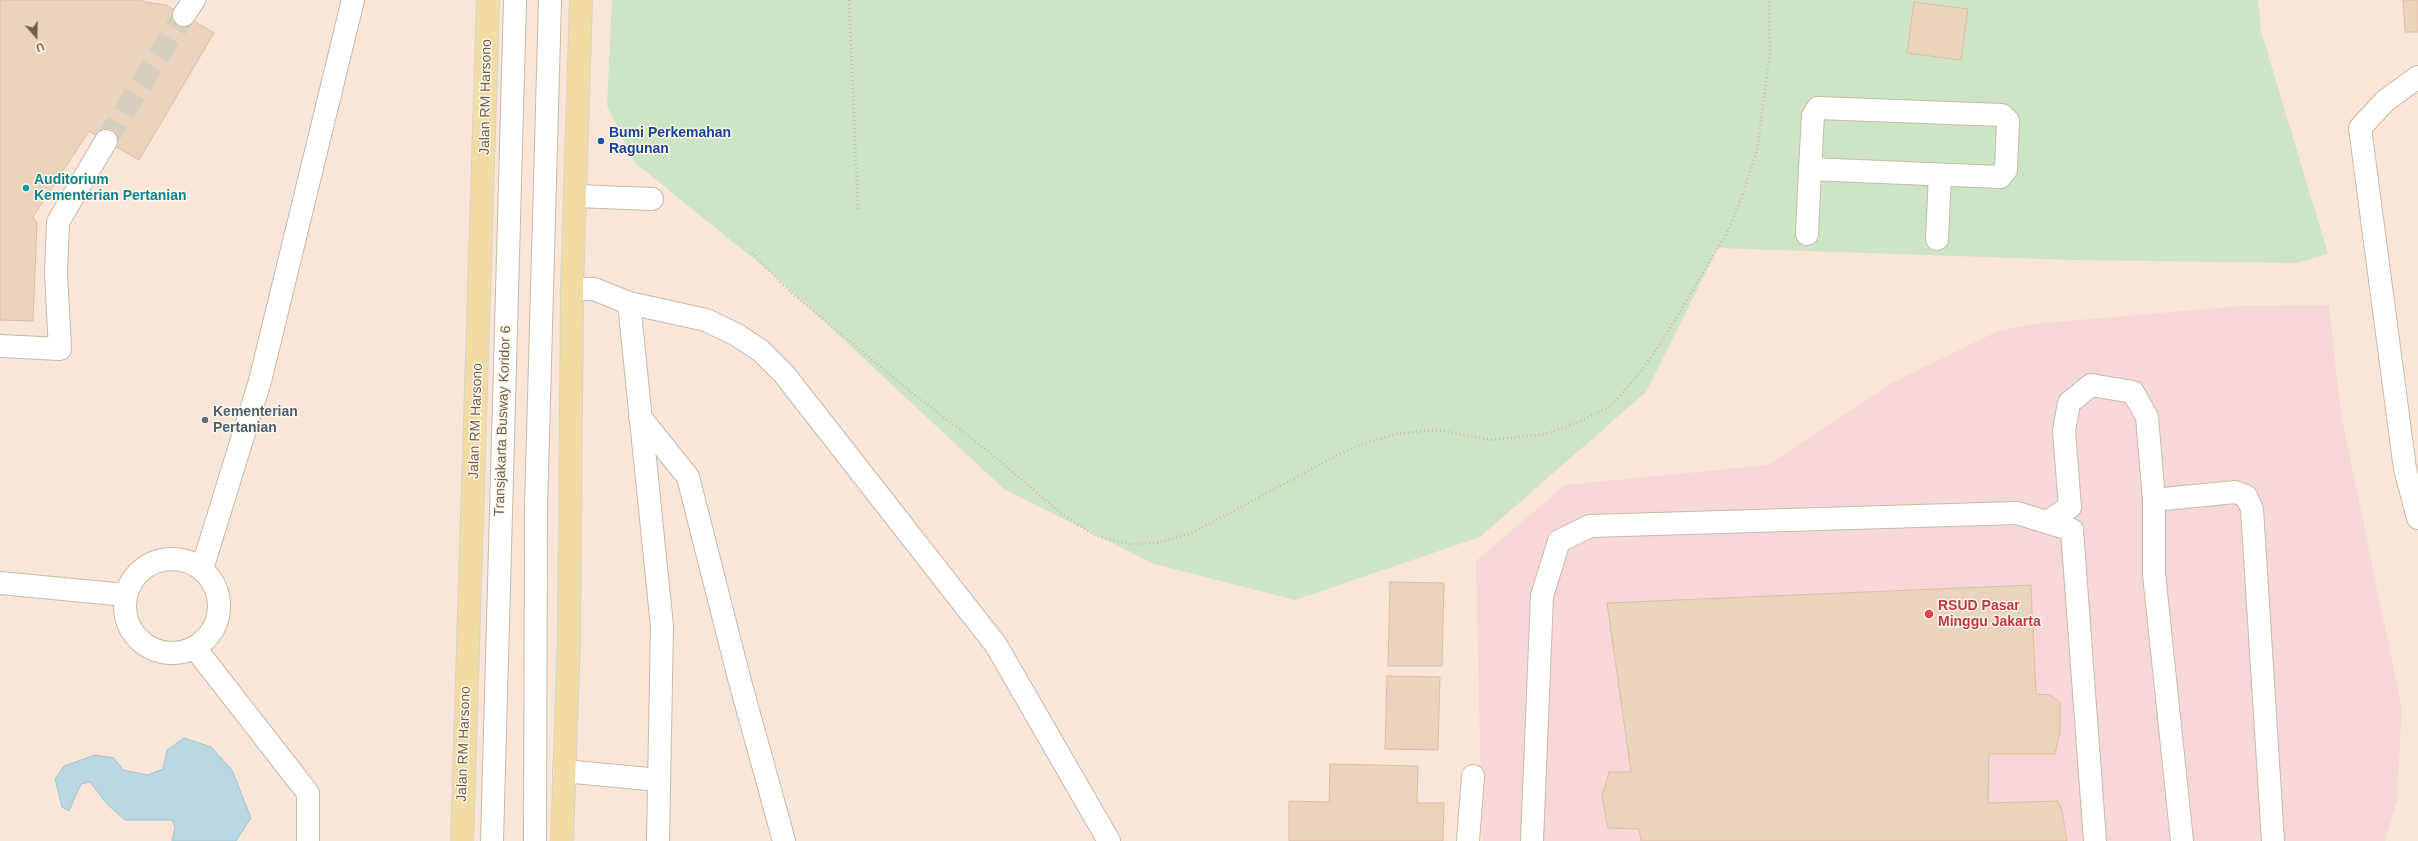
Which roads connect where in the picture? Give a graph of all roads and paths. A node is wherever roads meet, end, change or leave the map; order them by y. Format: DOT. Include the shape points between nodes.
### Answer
graph roads {
  1 [pos="353,0"];
  2 [pos="488,0"];
  3 [pos="515,0"];
  4 [pos="550,0"];
  5 [pos="581,0"];
  6 [pos="848,0"];
  7 [pos="1769,0"];
  8 [pos="2418,77"];
  9 [pos="106,141"];
  10 [pos="1810,169"];
  11 [pos="1940,175"];
  12 [pos="575,196"];
  13 [pos="652,199"];
  14 [pos="858,209"];
  15 [pos="1807,234"];
  16 [pos="1938,239"];
  17 [pos="752,253"];
  18 [pos="572,289"];
  19 [pos="629,303"];
  20 [pos="0,346"];
  21 [pos="640,417"];
  22 [pos="2154,500"];
  23 [pos="2418,518"];
  24 [pos="2047,522"];
  25 [pos="202,569"];
  26 [pos="0,583"];
  27 [pos="125,595"];
  28 [pos="195,648"];
  29 [pos="564,771"];
  30 [pos="1474,776"];
  31 [pos="659,780"];
  32 [pos="308,841"];
  33 [pos="462,841"];
  34 [pos="492,841"];
  35 [pos="535,841"];
  36 [pos="562,841"];
  37 [pos="658,841"];
  38 [pos="784,841"];
  39 [pos="1109,841"];
  40 [pos="1468,841"];
  41 [pos="1532,841"];
  42 [pos="2095,841"];
  43 [pos="2182,841"];
  44 [pos="2272,841"];
  1 -- 25 [label="lane" via="260,381"];
  2 -- 33 [label="main road, Jalan RM Harsono"];
  3 -- 34 [label="lane, Transjakarta Busway Koridor 6"];
  4 -- 35 [label="lane" via="536,508"];
  5 -- 12 [label="main road"];
  6 -- 14 [label="path"];
  7 -- 17 [label="path" via="1770,52 1758,143 1742,197 1728,233 1665,336 1642,370 1612,405 1581,421 1546,434 1492,440 1438,430 1400,433 1367,442 1192,533 1157,544 1130,544 1096,536 1064,515 787,289"];
  8 -- 23 [label="lane" via="2385,101 2360,128 2405,468"];
  9 -- 20 [label="lane" via="58,222 56,273 60,349"];
  10 -- 11 [label="lane"];
  10 -- 11 [label="lane" via="1813,116 1818,108 2002,115 2007,118 2006,170 2002,176"];
  10 -- 15 [label="lane"];
  11 -- 16 [label="lane"];
  12 -- 13 [label="lane"];
  12 -- 18 [label="main road"];
  18 -- 19 [label="lane" via="594,289"];
  18 -- 29 [label="main road" via="569,638"];
  19 -- 21 [label="lane"];
  19 -- 39 [label="lane" via="706,320 737,335 761,351 784,374 996,645"];
  21 -- 31 [label="lane" via="662,626"];
  21 -- 38 [label="lane" via="688,477"];
  22 -- 24 [label="lane" via="2146,417 2133,392 2091,385 2069,403 2064,431 2070,507"];
  22 -- 43 [label="lane" via="2154,574"];
  22 -- 44 [label="lane" via="2235,492 2246,496 2252,509"];
  24 -- 41 [label="lane" via="2017,513 1590,526 1559,541 1542,596"];
  24 -- 42 [label="lane" via="2072,530"];
  25 -- 27 [label="lane" via="188,561 157,561 143,569"];
  25 -- 28 [label="lane" via="212,581 218,595 219,610 215,625 207,638"];
  26 -- 27 [label="lane"];
  27 -- 28 [label="lane" via="124,610 128,625 137,638 149,647 164,652"];
  28 -- 32 [label="lane" via="308,793"];
  29 -- 31 [label="lane"];
  29 -- 36 [label="main road"];
  30 -- 40 [label="lane"];
  31 -- 37 [label="lane"];
}
